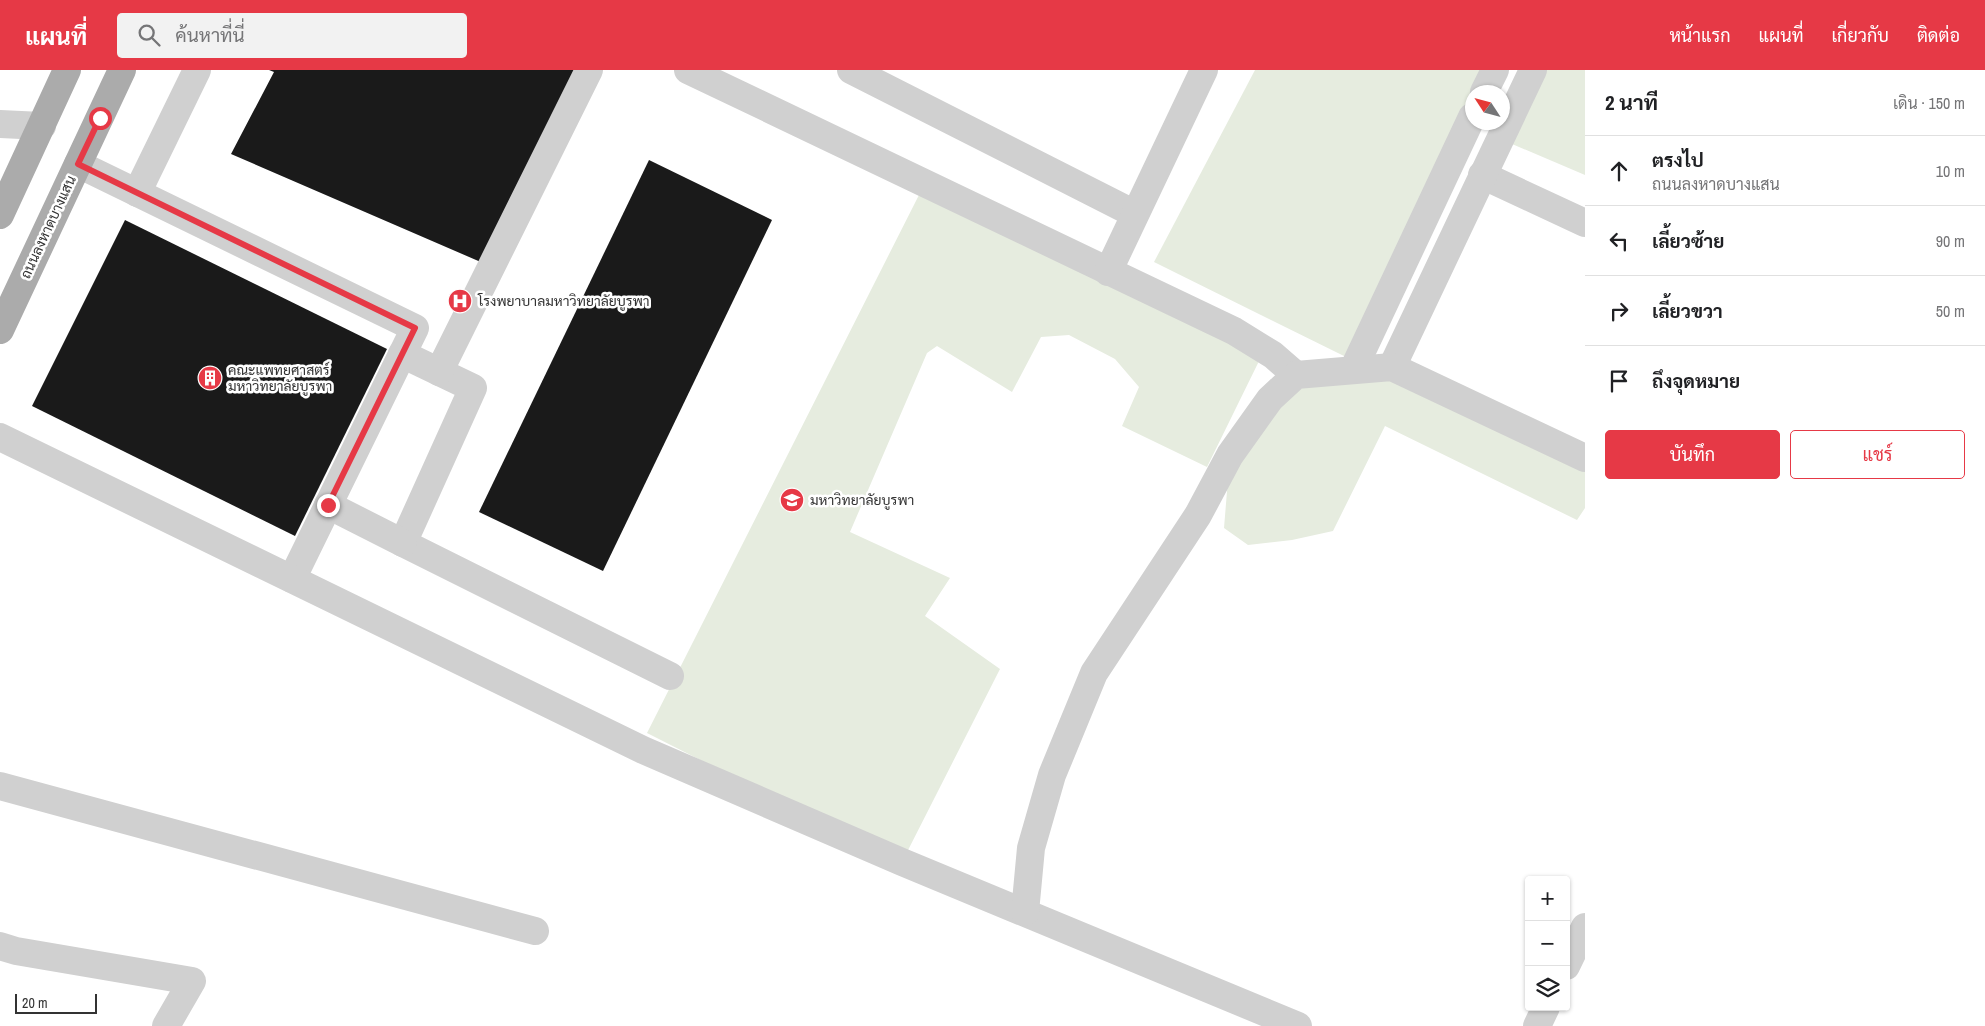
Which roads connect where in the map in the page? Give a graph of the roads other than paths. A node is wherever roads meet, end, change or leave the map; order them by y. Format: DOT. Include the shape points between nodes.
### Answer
graph roads {
  1 [pos="67,70"];
  2 [pos="122,70"];
  3 [pos="197,70"];
  4 [pos="589,70"];
  5 [pos="688,70"];
  6 [pos="851,70"];
  7 [pos="1204,70"];
  8 [pos="1494,70"];
  9 [pos="1533,70"];
  10 [pos="1487,85"];
  11 [pos="0,124"];
  12 [pos="42,126"];
  13 [pos="1466,130"];
  14 [pos="78,164"];
  15 [pos="1482,175"];
  16 [pos="137,193"];
  17 [pos="1135,214"];
  18 [pos="0,215"];
  19 [pos="1585,223"];
  20 [pos="1108,272"];
  21 [pos="0,330"];
  22 [pos="402,354"];
  23 [pos="1392,367"];
  24 [pos="1353,370"];
  25 [pos="439,372"];
  26 [pos="1296,375"];
  27 [pos="0,437"];
  28 [pos="1585,458"];
  29 [pos="328,505"];
  30 [pos="403,543"];
  31 [pos="292,578"];
  32 [pos="670,676"];
  33 [pos="0,786"];
  34 [pos="1024,912"];
  35 [pos="1585,927"];
  36 [pos="535,931"];
  37 [pos="0,946"];
  38 [pos="1570,958"];
  39 [pos="1544,1011"];
  40 [pos="166,1026"];
  41 [pos="1298,1026"];
  42 [pos="1537,1026"];
  1 -- 12 [label="main road"];
  2 -- 14 [label="main road, ถนนลงหาดบางแสน"];
  3 -- 16 [label="street"];
  4 -- 25 [label="street"];
  5 -- 20 [label="street"];
  6 -- 17 [label="street"];
  7 -- 17 [label="street"];
  8 -- 10 [label="street"];
  9 -- 15 [label="street"];
  11 -- 12 [label="street"];
  12 -- 18 [label="main road"];
  13 -- 24 [label="street"];
  14 -- 16 [label="street"];
  14 -- 21 [label="main road, ถนนลงหาดบางแสน"];
  15 -- 19 [label="street"];
  15 -- 23 [label="street"];
  16 -- 22 [label="street" via="415,328"];
  17 -- 20 [label="street"];
  20 -- 26 [label="street" via="1234,331 1273,355"];
  22 -- 25 [label="street"];
  22 -- 29 [label="street"];
  23 -- 24 [label="street"];
  23 -- 28 [label="street"];
  24 -- 26 [label="street"];
  25 -- 30 [label="street" via="473,388"];
  26 -- 34 [label="street" via="1270,399 1230,455 1198,515 1094,673 1049,784 1032,848"];
  27 -- 31 [label="street"];
  29 -- 30 [label="street"];
  29 -- 31 [label="street"];
  30 -- 32 [label="street"];
  31 -- 34 [label="street" via="643,750"];
  33 -- 36 [label="street"];
  34 -- 41 [label="street"];
  35 -- 38 [label="street"];
  37 -- 40 [label="street" via="192,980"];
  39 -- 42 [label="street"];
}
